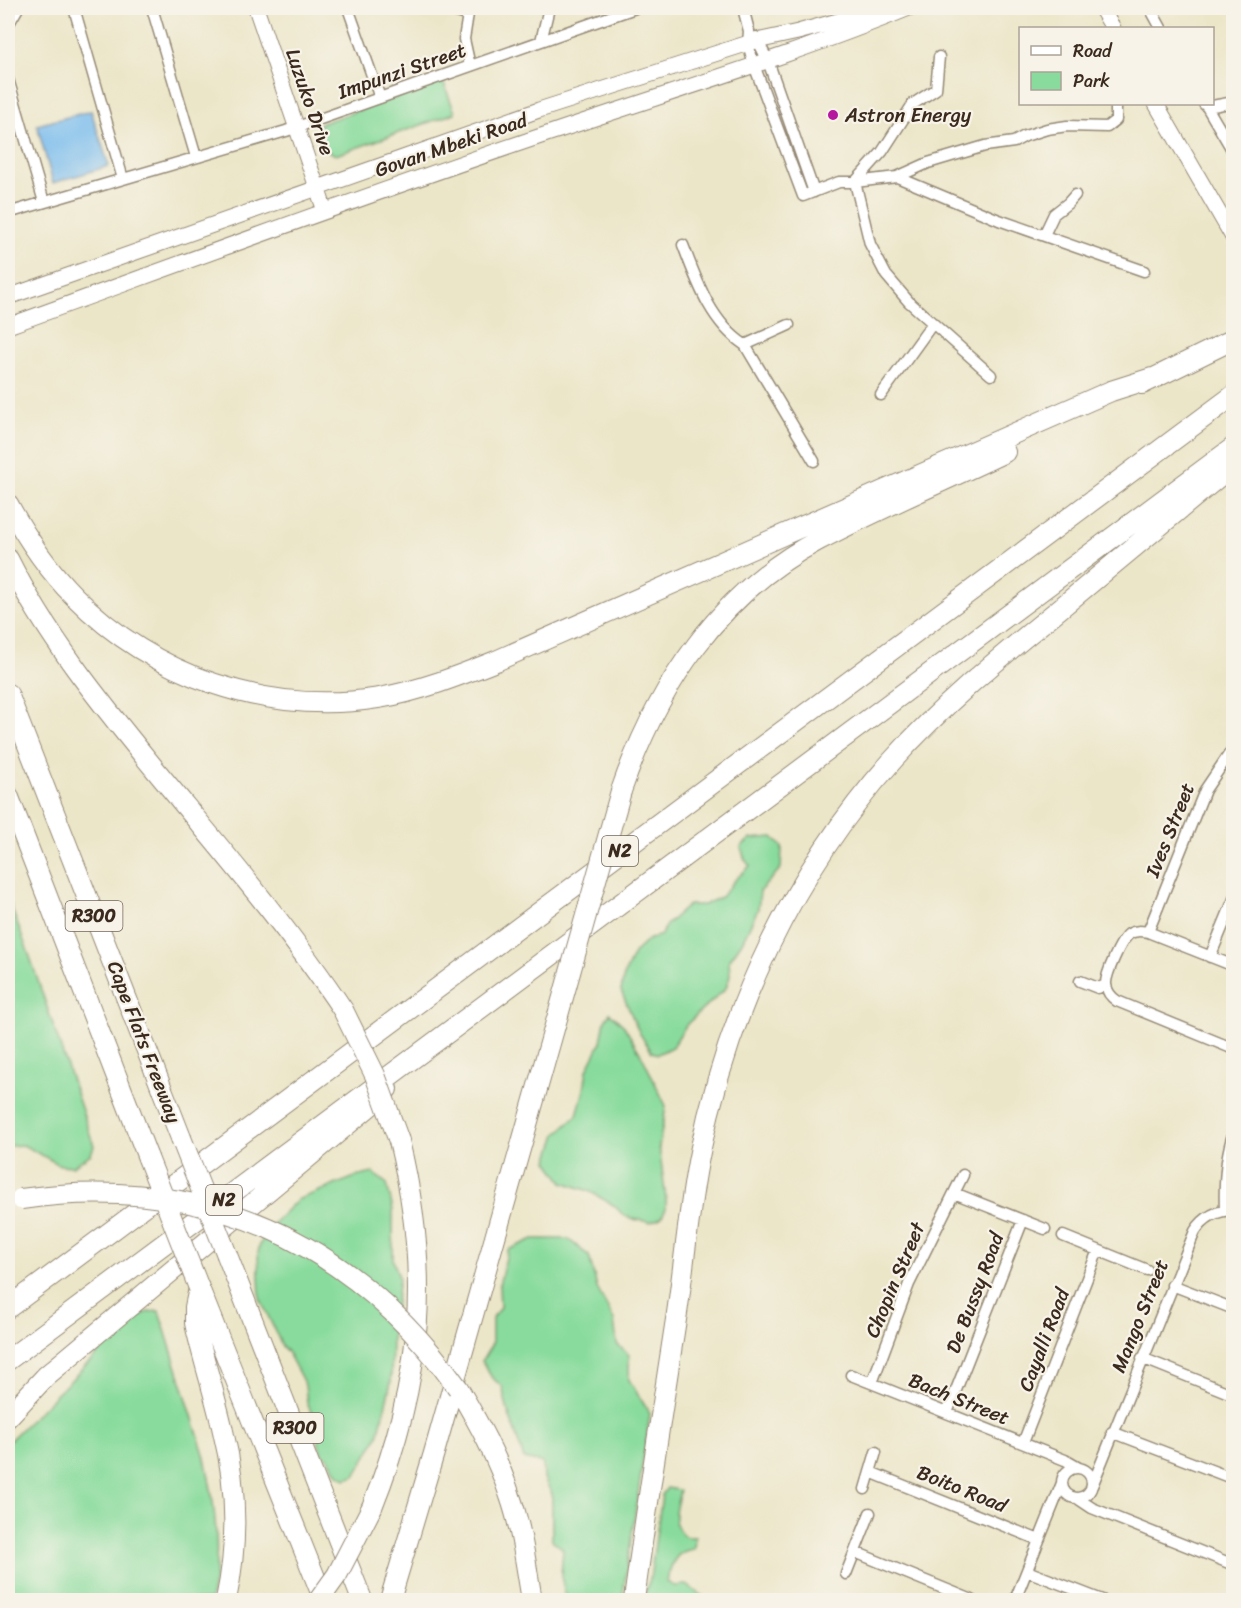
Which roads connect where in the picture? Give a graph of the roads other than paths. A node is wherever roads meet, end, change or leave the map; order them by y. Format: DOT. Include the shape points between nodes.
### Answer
graph roads {
  1 [pos="18,8"];
  2 [pos="74,8"];
  3 [pos="152,8"];
  4 [pos="256,8"];
  5 [pos="348,8"];
  6 [pos="443,8"];
  7 [pos="549,8"];
  8 [pos="635,8"];
  9 [pos="743,8"];
  10 [pos="885,8"];
  11 [pos="909,8"];
  12 [pos="1101,8"];
  13 [pos="1150,8"];
  14 [pos="468,11"];
  15 [pos="8,25"];
  16 [pos="1112,27"];
  17 [pos="1160,27"];
  18 [pos="752,38"];
  19 [pos="541,41"];
  20 [pos="939,57"];
  21 [pos="761,63"];
  22 [pos="470,66"];
  23 [pos="8,78"];
  24 [pos="380,98"];
  25 [pos="1233,102"];
  26 [pos="1214,104"];
  27 [pos="1116,105"];
  28 [pos="1157,105"];
  29 [pos="1205,105"];
  30 [pos="20,122"];
  31 [pos="8,125"];
  32 [pos="296,127"];
  33 [pos="794,132"];
  34 [pos="781,136"];
  35 [pos="1233,153"];
  36 [pos="196,157"];
  37 [pos="897,177"];
  38 [pos="123,179"];
  39 [pos="855,182"];
  40 [pos="317,187"];
  41 [pos="814,192"];
  42 [pos="1075,195"];
  43 [pos="44,202"];
  44 [pos="325,211"];
  45 [pos="8,213"];
  46 [pos="1044,235"];
  47 [pos="1233,238"];
  48 [pos="683,245"];
  49 [pos="1144,271"];
  50 [pos="8,297"];
  51 [pos="933,323"];
  52 [pos="789,325"];
  53 [pos="8,326"];
  54 [pos="1233,339"];
  55 [pos="746,345"];
  56 [pos="991,375"];
  57 [pos="1152,378"];
  58 [pos="880,395"];
  59 [pos="1233,395"];
  60 [pos="1233,447"];
  61 [pos="814,461"];
  62 [pos="1233,464"];
  63 [pos="8,504"];
  64 [pos="8,559"];
  65 [pos="8,694"];
  66 [pos="1233,747"];
  67 [pos="8,795"];
  68 [pos="1233,899"];
  69 [pos="1148,932"];
  70 [pos="1210,957"];
  71 [pos="1233,966"];
  72 [pos="1080,981"];
  73 [pos="1106,985"];
  74 [pos="439,1038"];
  75 [pos="1233,1048"];
  76 [pos="1233,1132"];
  77 [pos="963,1175"];
  78 [pos="954,1193"];
  79 [pos="14,1201"];
  80 [pos="1229,1210"];
  81 [pos="1023,1220"];
  82 [pos="1045,1229"];
  83 [pos="1063,1236"];
  84 [pos="1098,1250"];
  85 [pos="1147,1270"];
  86 [pos="1172,1285"];
  87 [pos="199,1288"];
  88 [pos="8,1308"];
  89 [pos="1233,1309"];
  90 [pos="1142,1358"];
  91 [pos="8,1360"];
  92 [pos="851,1375"];
  93 [pos="872,1383"];
  94 [pos="1233,1395"];
  95 [pos="947,1413"];
  96 [pos="8,1416"];
  97 [pos="1112,1432"];
  98 [pos="1023,1443"];
  99 [pos="876,1452"];
  100 [pos="1054,1456"];
  101 [pos="1102,1458"];
  102 [pos="1081,1469"];
  103 [pos="870,1472"];
  104 [pos="1233,1479"];
  105 [pos="1063,1481"];
  106 [pos="1091,1488"];
  107 [pos="865,1489"];
  108 [pos="1074,1498"];
  109 [pos="1053,1506"];
  110 [pos="870,1513"];
  111 [pos="1110,1515"];
  112 [pos="1039,1540"];
  113 [pos="855,1552"];
  114 [pos="1233,1565"];
  115 [pos="1027,1571"];
  116 [pos="846,1574"];
  117 [pos="226,1600"];
  118 [pos="322,1600"];
  119 [pos="362,1600"];
  120 [pos="390,1600"];
  121 [pos="532,1600"];
  122 [pos="634,1600"];
  123 [pos="972,1600"];
  124 [pos="1015,1600"];
  125 [pos="1102,1600"];
  1 -- 15 [label="street"];
  2 -- 38 [label="street"];
  3 -- 36 [label="street"];
  4 -- 32 [label="main road, Luzuko Drive"];
  5 -- 24 [label="street"];
  6 -- 14 [label="street"];
  7 -- 19 [label="street"];
  8 -- 19 [label="street, Impunzi Street"];
  9 -- 18 [label="street"];
  10 -- 18 [label="main road, Govan Mbeki Road" via="798,32"];
  11 -- 21 [label="main road, Govan Mbeki Road"];
  12 -- 16 [label="main road"];
  13 -- 17 [label="street"];
  14 -- 22 [label="street" via="464,39"];
  18 -- 21 [label="street"];
  18 -- 40 [label="main road, Govan Mbeki Road"];
  19 -- 22 [label="street, Impunzi Street"];
  20 -- 39 [label="street" via="936,89 913,104 882,152"];
  21 -- 33 [label="street"];
  21 -- 34 [label="street"];
  21 -- 44 [label="main road, Govan Mbeki Road"];
  22 -- 24 [label="street, Impunzi Street"];
  23 -- 30 [label="street"];
  24 -- 32 [label="street, Impunzi Street"];
  25 -- 26 [label="street"];
  27 -- 37 [label="street" via="1116,120 1109,127 1039,130 1014,142 928,163"];
  28 -- 47 [label="main road"];
  29 -- 35 [label="street"];
  30 -- 31 [label="street"];
  30 -- 43 [label="street"];
  32 -- 36 [label="street, Impunzi Street"];
  32 -- 40 [label="main road, Luzuko Drive"];
  33 -- 34 [label="street"];
  33 -- 41 [label="street"];
  34 -- 41 [label="street" via="803,196"];
  36 -- 38 [label="street, Impunzi Street"];
  37 -- 39 [label="street"];
  37 -- 46 [label="street"];
  38 -- 43 [label="street, Impunzi Street"];
  39 -- 41 [label="street" via="838,183"];
  39 -- 51 [label="street" via="877,259 909,302"];
  40 -- 44 [label="main road, Luzuko Drive"];
  40 -- 50 [label="main road, Govan Mbeki Road"];
  42 -- 46 [label="street" via="1054,214"];
  43 -- 45 [label="street, Impunzi Street"];
  44 -- 53 [label="main road, Govan Mbeki Road"];
  46 -- 49 [label="street"];
  48 -- 55 [label="street" via="718,320"];
  51 -- 56 [label="street"];
  51 -- 58 [label="street"];
  52 -- 55 [label="street"];
  54 -- 57 [label="highway"];
  55 -- 61 [label="street"];
  57 -- 63 [label="highway" via="1111,391 496,662 433,685 366,699 300,702 255,695 192,676 152,657 116,633 73,596 33,545"];
  57 -- 120 [label="highway, bridge" via="818,540 769,572 726,610 686,659 650,719 621,791"];
  59 -- 88 [label="highway, N2"];
  60 -- 74 [label="highway, N2"];
  62 -- 122 [label="highway" via="921,729 829,842 774,935 733,1029 699,1156"];
  64 -- 118 [label="highway, bridge" via="42,620 107,712 291,935 343,1010 375,1075 399,1141 409,1181 418,1260 414,1361 397,1439 372,1507"];
  65 -- 119 [label="highway, Cape Flats Freeway / R300, bridge"];
  66 -- 69 [label="street, Ives Street" via="1205,790"];
  67 -- 87 [label="highway, Cape Flats Freeway / R300, bridge"];
  68 -- 70 [label="street"];
  69 -- 70 [label="street"];
  69 -- 73 [label="street" via="1134,932 1123,940"];
  70 -- 71 [label="street"];
  72 -- 73 [label="street" via="1098,988"];
  73 -- 75 [label="street" via="1117,1001"];
  74 -- 91 [label="highway, N2"];
  74 -- 96 [label="highway" via="372,1104 46,1376"];
  76 -- 80 [label="street" via="1224,1187"];
  77 -- 78 [label="street, Chopin Street"];
  78 -- 81 [label="street"];
  78 -- 93 [label="street, Chopin Street" via="909,1284"];
  79 -- 121 [label="highway, bridge" via="86,1193 168,1198 241,1217 274,1231 340,1267 370,1290 423,1341 477,1420 510,1496"];
  80 -- 86 [label="street, Mango Street" via="1213,1214 1198,1225"];
  81 -- 82 [label="street"];
  81 -- 95 [label="street, De Bussy Road"];
  83 -- 84 [label="street"];
  84 -- 85 [label="street"];
  84 -- 98 [label="street, Cayalli Road"];
  86 -- 89 [label="street"];
  86 -- 90 [label="street, Mango Street"];
  87 -- 117 [label="highway" via="195,1323 224,1433 236,1518"];
  87 -- 118 [label="highway, R300"];
  90 -- 94 [label="street"];
  90 -- 97 [label="street, Mango Street"];
  92 -- 93 [label="street, Bach Street"];
  93 -- 95 [label="street, Bach Street"];
  95 -- 98 [label="street, Bach Street"];
  97 -- 101 [label="street, Mango Street"];
  97 -- 104 [label="street"];
  98 -- 100 [label="street, Bach Street"];
  99 -- 103 [label="street"];
  100 -- 102 [label="street, Bach Street"];
  100 -- 105 [label="street" via="1062,1468"];
  101 -- 102 [label="street"];
  101 -- 106 [label="street, Mango Street"];
  102 -- 105 [label="street" via="1066,1473"];
  102 -- 106 [label="street" via="1092,1479"];
  103 -- 107 [label="street"];
  103 -- 112 [label="street, Boito Road"];
  105 -- 108 [label="street" via="1063,1489"];
  105 -- 109 [label="street"];
  106 -- 108 [label="street" via="1084,1496"];
  106 -- 111 [label="street" via="1096,1504"];
  108 -- 109 [label="street"];
  108 -- 111 [label="street"];
  109 -- 112 [label="street"];
  110 -- 113 [label="street"];
  111 -- 114 [label="street"];
  112 -- 115 [label="street"];
  113 -- 116 [label="street"];
  113 -- 123 [label="street"];
  115 -- 124 [label="street"];
  115 -- 125 [label="street"];
}
